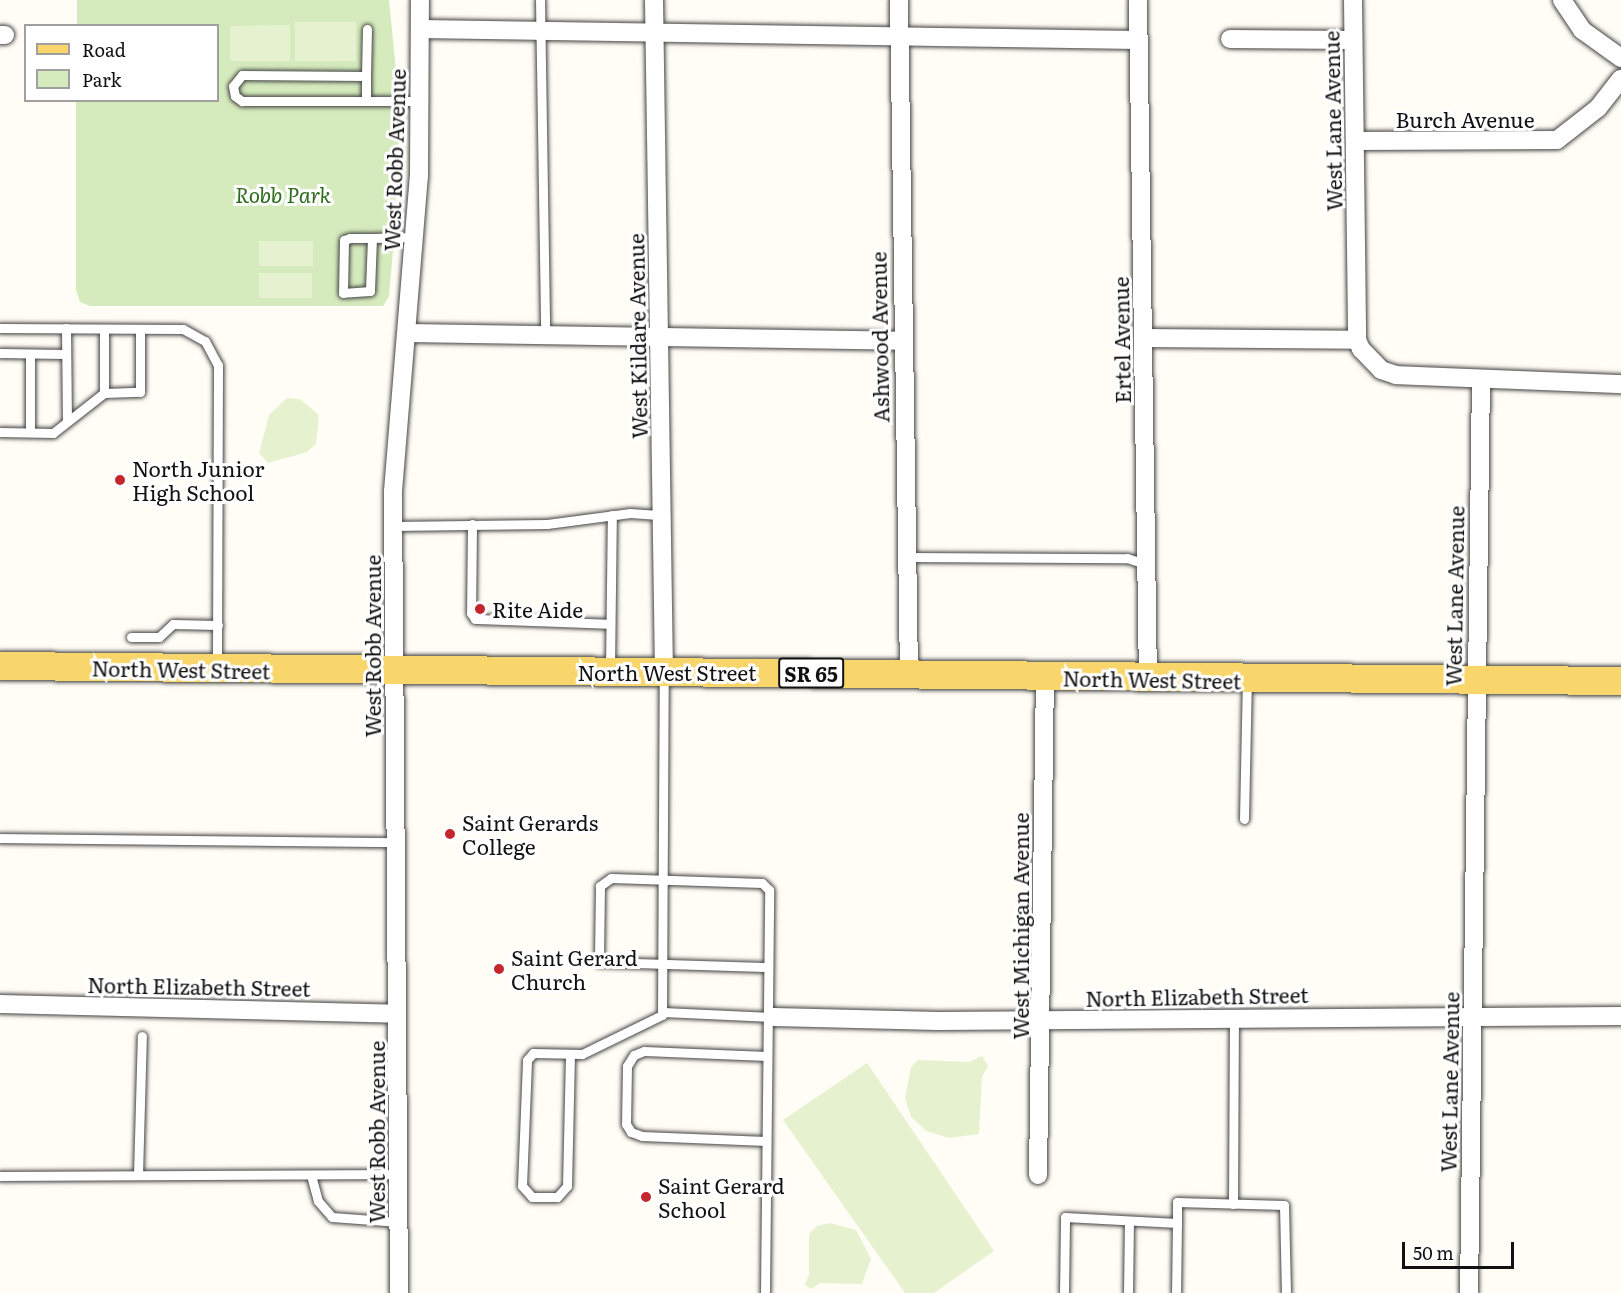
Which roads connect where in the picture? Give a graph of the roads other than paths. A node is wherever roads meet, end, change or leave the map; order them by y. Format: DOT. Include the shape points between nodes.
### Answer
graph roads {
  1 [pos="420,0"];
  2 [pos="540,0"];
  3 [pos="654,0"];
  4 [pos="899,0"];
  5 [pos="1138,0"];
  6 [pos="1353,0"];
  7 [pos="1562,0"];
  8 [pos="367,29"];
  9 [pos="420,29"];
  10 [pos="541,30"];
  11 [pos="654,32"];
  12 [pos="899,37"];
  13 [pos="1230,39"];
  14 [pos="1138,40"];
  15 [pos="1353,40"];
  16 [pos="1621,58"];
  17 [pos="366,76"];
  18 [pos="1621,79"];
  19 [pos="366,101"];
  20 [pos="420,101"];
  21 [pos="1356,141"];
  22 [pos="415,237"];
  23 [pos="372,238"];
  24 [pos="0,328"];
  25 [pos="66,328"];
  26 [pos="104,329"];
  27 [pos="140,329"];
  28 [pos="408,333"];
  29 [pos="545,334"];
  30 [pos="659,335"];
  31 [pos="1143,338"];
  32 [pos="1357,340"];
  33 [pos="901,341"];
  34 [pos="0,353"];
  35 [pos="30,354"];
  36 [pos="65,354"];
  37 [pos="1481,380"];
  38 [pos="1621,384"];
  39 [pos="104,393"];
  40 [pos="67,421"];
  41 [pos="0,432"];
  42 [pos="30,432"];
  43 [pos="662,514"];
  44 [pos="612,515"];
  45 [pos="472,524"];
  46 [pos="393,526"];
  47 [pos="906,557"];
  48 [pos="1146,564"];
  49 [pos="610,624"];
  50 [pos="218,625"];
  51 [pos="131,637"];
  52 [pos="0,666"];
  53 [pos="217,670"];
  54 [pos="664,671"];
  55 [pos="609,672"];
  56 [pos="394,673"];
  57 [pos="909,673"];
  58 [pos="1045,677"];
  59 [pos="1148,680"];
  60 [pos="1247,680"];
  61 [pos="1475,681"];
  62 [pos="1621,681"];
  63 [pos="1244,819"];
  64 [pos="0,838"];
  65 [pos="396,842"];
  66 [pos="663,880"];
  67 [pos="663,963"];
  68 [pos="768,967"];
  69 [pos="0,1004"];
  70 [pos="663,1012"];
  71 [pos="397,1014"];
  72 [pos="1473,1015"];
  73 [pos="1621,1016"];
  74 [pos="771,1017"];
  75 [pos="1234,1017"];
  76 [pos="1043,1021"];
  77 [pos="142,1036"];
  78 [pos="570,1054"];
  79 [pos="767,1056"];
  80 [pos="766,1141"];
  81 [pos="311,1174"];
  82 [pos="398,1174"];
  83 [pos="1038,1175"];
  84 [pos="0,1176"];
  85 [pos="138,1176"];
  86 [pos="1233,1204"];
  87 [pos="399,1222"];
  88 [pos="1130,1222"];
  89 [pos="1177,1223"];
  90 [pos="399,1293"];
  91 [pos="765,1293"];
  92 [pos="1064,1293"];
  93 [pos="1128,1293"];
  94 [pos="1176,1293"];
  95 [pos="1286,1293"];
  96 [pos="1469,1293"];
  1 -- 9 [label="street, West Robb Avenue"];
  2 -- 10 [label="lane"];
  3 -- 11 [label="street, West Kildare Avenue"];
  4 -- 12 [label="street, Ashwood Avenue"];
  5 -- 14 [label="street, Ertel Avenue"];
  6 -- 15 [label="street, West Lane Avenue"];
  7 -- 16 [label="street" via="1582,30"];
  8 -- 17 [label="lane"];
  9 -- 10 [label="street"];
  9 -- 20 [label="street, West Robb Avenue"];
  10 -- 11 [label="street"];
  10 -- 29 [label="lane"];
  11 -- 12 [label="street"];
  11 -- 30 [label="street, West Kildare Avenue"];
  12 -- 14 [label="street"];
  12 -- 33 [label="street, Ashwood Avenue"];
  13 -- 15 [label="street"];
  14 -- 31 [label="street, Ertel Avenue"];
  15 -- 21 [label="street, West Lane Avenue"];
  17 -- 19 [label="lane"];
  17 -- 19 [label="lane" via="242,75 234,81 233,90 242,101"];
  18 -- 21 [label="street, Burch Avenue" via="1598,108 1557,140"];
  19 -- 20 [label="lane"];
  20 -- 22 [label="street, West Robb Avenue"];
  21 -- 32 [label="street, West Lane Avenue"];
  22 -- 23 [label="lane"];
  22 -- 28 [label="street, West Robb Avenue"];
  23 -- 23 [label="lane" via="347,238 343,242 343,293 370,291"];
  24 -- 25 [label="lane"];
  25 -- 26 [label="lane"];
  25 -- 36 [label="lane"];
  26 -- 27 [label="lane"];
  26 -- 39 [label="lane"];
  27 -- 39 [label="lane" via="140,392"];
  27 -- 50 [label="lane" via="183,329 205,341 218,365"];
  28 -- 29 [label="street"];
  28 -- 46 [label="street, West Robb Avenue" via="394,464"];
  29 -- 30 [label="street"];
  30 -- 33 [label="street"];
  30 -- 43 [label="street, West Kildare Avenue"];
  31 -- 32 [label="street"];
  31 -- 48 [label="street, Ertel Avenue"];
  32 -- 37 [label="street" via="1369,361 1396,375"];
  33 -- 47 [label="street, Ashwood Avenue"];
  34 -- 35 [label="lane"];
  35 -- 36 [label="lane"];
  35 -- 42 [label="lane"];
  36 -- 40 [label="lane"];
  37 -- 38 [label="street"];
  37 -- 61 [label="street, West Lane Avenue"];
  39 -- 40 [label="lane"];
  40 -- 42 [label="lane" via="53,433"];
  41 -- 42 [label="lane"];
  43 -- 44 [label="lane"];
  43 -- 54 [label="street, West Kildare Avenue"];
  44 -- 45 [label="lane" via="547,524"];
  44 -- 49 [label="lane"];
  45 -- 46 [label="lane"];
  45 -- 49 [label="lane" via="471,613 475,619"];
  46 -- 56 [label="street, West Robb Avenue"];
  47 -- 48 [label="lane" via="1127,558"];
  47 -- 57 [label="street, Ashwood Avenue"];
  48 -- 59 [label="street, Ertel Avenue"];
  49 -- 55 [label="lane"];
  50 -- 51 [label="lane" via="173,624 159,637"];
  50 -- 53 [label="lane"];
  52 -- 53 [label="main road, North West Street / SR 65"];
  53 -- 56 [label="main road, North West Street / SR 65"];
  54 -- 55 [label="main road, North West Street / SR 65"];
  54 -- 57 [label="main road, North West Street / SR 65"];
  54 -- 66 [label="lane"];
  55 -- 56 [label="main road, North West Street / SR 65"];
  56 -- 65 [label="street, West Robb Avenue"];
  57 -- 58 [label="main road, North West Street / SR 65"];
  58 -- 59 [label="main road, North West Street / SR 65"];
  58 -- 76 [label="street, West Michigan Avenue"];
  59 -- 60 [label="main road, North West Street / SR 65"];
  60 -- 61 [label="main road, North West Street / SR 65"];
  60 -- 63 [label="lane"];
  61 -- 62 [label="main road, North West Street / SR 65"];
  61 -- 72 [label="street, West Lane Avenue"];
  64 -- 65 [label="lane"];
  65 -- 71 [label="street, West Robb Avenue"];
  66 -- 67 [label="lane"];
  66 -- 67 [label="lane" via="611,878 600,886 599,962"];
  66 -- 68 [label="lane" via="762,883 769,890"];
  67 -- 68 [label="lane"];
  67 -- 70 [label="lane"];
  68 -- 74 [label="lane"];
  69 -- 71 [label="street, North Elizabeth Street"];
  70 -- 74 [label="lane"];
  70 -- 78 [label="lane" via="582,1054"];
  71 -- 82 [label="street, West Robb Avenue"];
  72 -- 73 [label="street, North Elizabeth Street"];
  72 -- 75 [label="street, North Elizabeth Street"];
  72 -- 96 [label="street, West Lane Avenue"];
  74 -- 76 [label="street, North Elizabeth Street"];
  74 -- 79 [label="lane"];
  75 -- 76 [label="street, North Elizabeth Street"];
  75 -- 86 [label="lane"];
  76 -- 83 [label="street, West Michigan Avenue"];
  77 -- 85 [label="lane"];
  78 -- 78 [label="lane" via="533,1053 524,1072 522,1186 532,1197 557,1197 567,1186"];
  79 -- 80 [label="lane"];
  79 -- 80 [label="lane" via="644,1051 634,1055 627,1066 626,1124 631,1132 642,1136"];
  80 -- 91 [label="lane"];
  81 -- 82 [label="lane"];
  81 -- 85 [label="lane"];
  81 -- 87 [label="lane" via="318,1201 332,1217"];
  82 -- 87 [label="street, West Robb Avenue"];
  84 -- 85 [label="lane"];
  86 -- 89 [label="lane" via="1177,1202"];
  86 -- 95 [label="lane" via="1284,1205"];
  87 -- 90 [label="street, West Robb Avenue"];
  88 -- 89 [label="lane"];
  88 -- 92 [label="lane" via="1065,1217"];
  88 -- 93 [label="lane"];
  89 -- 94 [label="lane"];
}
